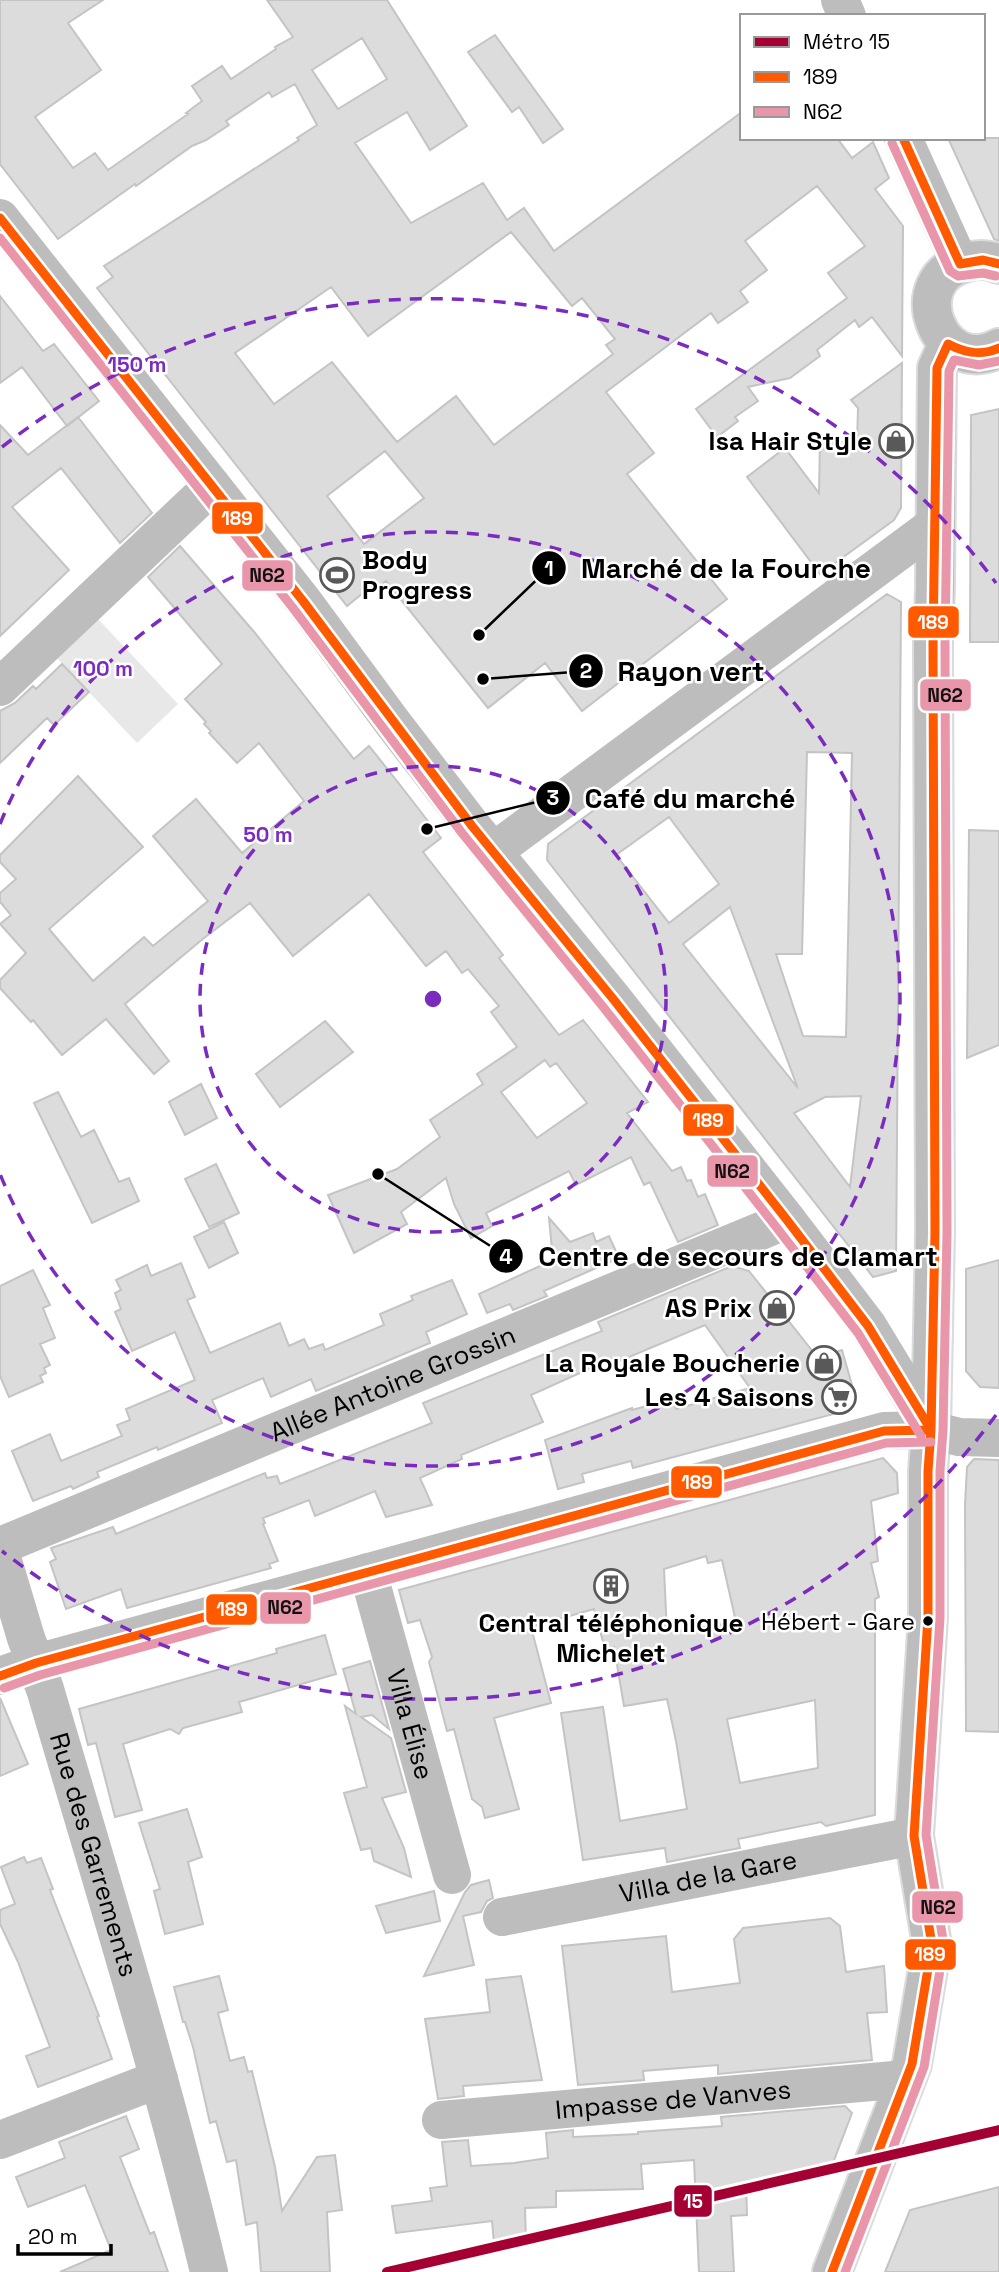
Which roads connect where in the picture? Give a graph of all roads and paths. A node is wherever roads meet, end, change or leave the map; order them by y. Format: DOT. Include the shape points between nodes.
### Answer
graph roads {
  1 [pos="904,140"];
  2 [pos="0,218"];
  3 [pos="988,261"];
  4 [pos="948,344"];
  5 [pos="999,348"];
  6 [pos="212,486"];
  7 [pos="936,524"];
  8 [pos="0,687"];
  9 [pos="494,851"];
  10 [pos="787,1220"];
  11 [pos="931,1430"];
  12 [pos="999,1438"];
  13 [pos="0,1548"];
  14 [pos="368,1572"];
  15 [pos="36,1663"];
  16 [pos="0,1676"];
  17 [pos="914,1836"];
  18 [pos="452,1875"];
  19 [pos="502,1917"];
  20 [pos="159,2079"];
  21 [pos="906,2079"];
  22 [pos="440,2120"];
  23 [pos="0,2140"];
  24 [pos="209,2272"];
  25 [pos="832,2272"];
  1 -- 3 [label="street"];
  2 -- 6 [label="street"];
  3 -- 4 [label="street" via="945,274 934,289 932,317"];
  4 -- 5 [label="street" via="979,354"];
  4 -- 7 [label="street" via="936,368"];
  6 -- 8 [label="street"];
  6 -- 9 [label="street"];
  7 -- 9 [label="street"];
  7 -- 11 [label="street" via="936,1219"];
  9 -- 10 [label="street"];
  10 -- 11 [label="street" via="868,1326"];
  10 -- 13 [label="street, Allée Antoine Grossin"];
  11 -- 12 [label="street" via="959,1437"];
  11 -- 14 [label="street" via="884,1431"];
  11 -- 17 [label="street" via="928,1617"];
  13 -- 15 [label="street, Rue des Garrements"];
  14 -- 15 [label="street"];
  14 -- 18 [label="street, Villa Élise"];
  15 -- 16 [label="street"];
  15 -- 20 [label="street, Rue des Garrements"];
  17 -- 19 [label="street, Villa de la Gare"];
  17 -- 21 [label="street" via="932,1945"];
  20 -- 23 [label="street"];
  20 -- 24 [label="street, Rue des Garrements"];
  21 -- 22 [label="street, Impasse de Vanves"];
  21 -- 25 [label="street"];
}
